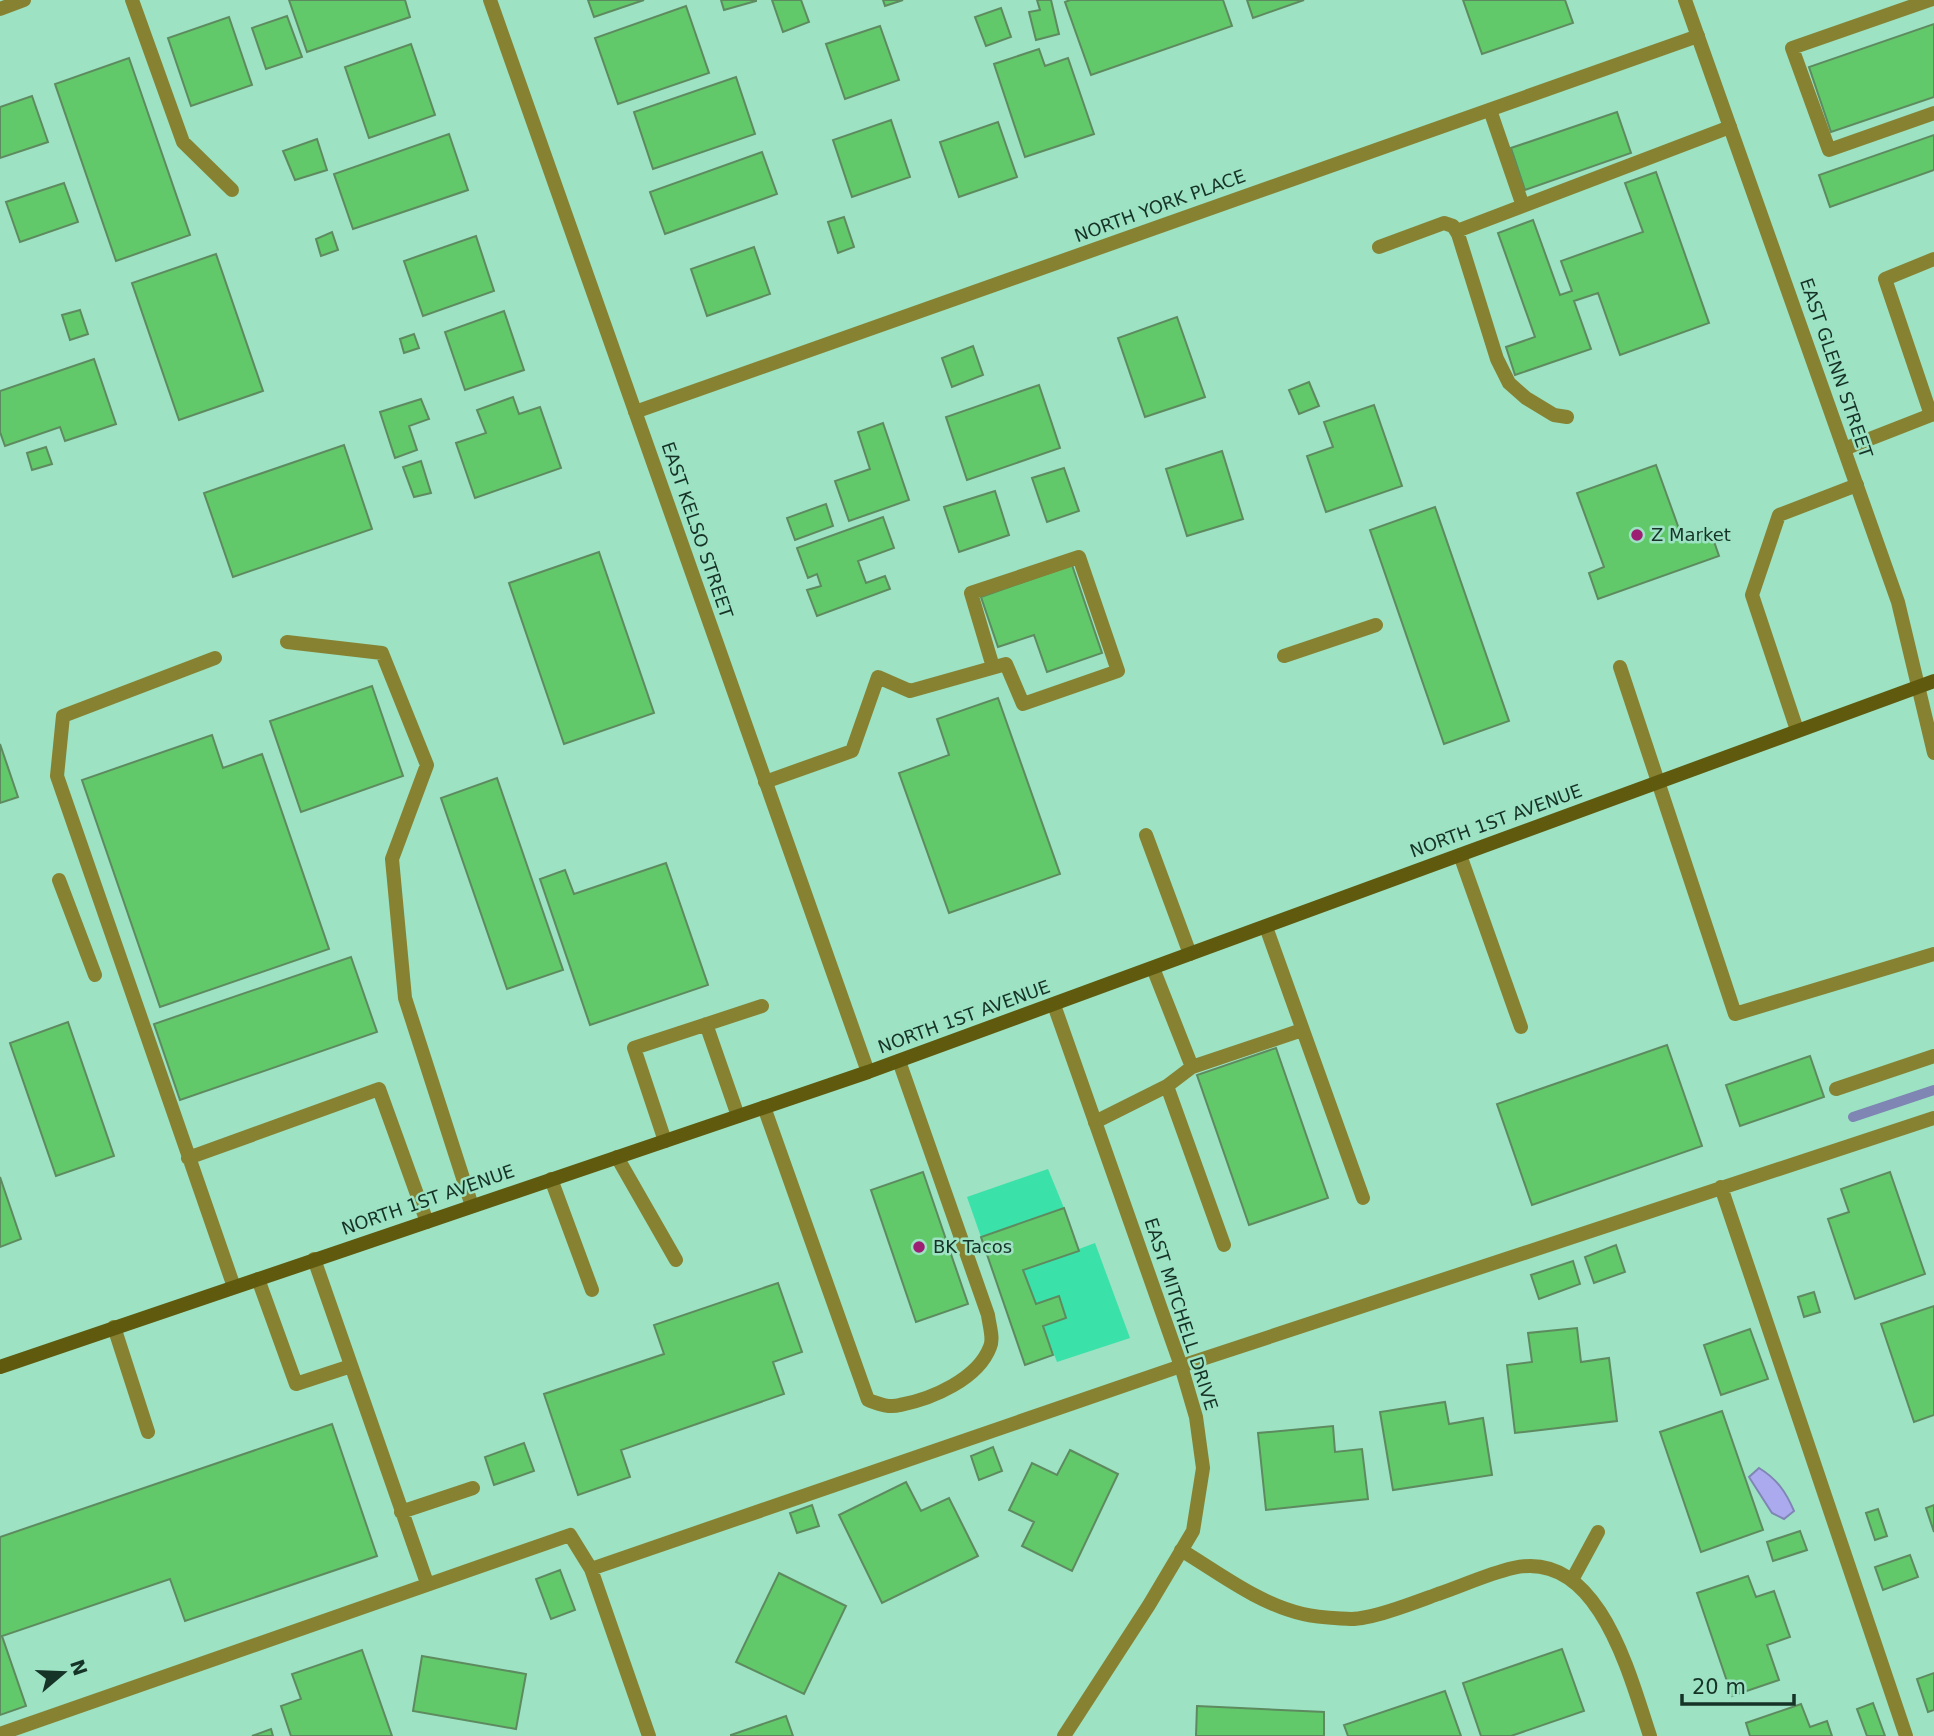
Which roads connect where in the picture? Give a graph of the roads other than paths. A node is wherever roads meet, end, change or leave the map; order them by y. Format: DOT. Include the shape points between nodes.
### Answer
graph roads {
  1 [pos="24,0"];
  2 [pos="132,0"];
  3 [pos="490,0"];
  4 [pos="1685,0"];
  5 [pos="1930,0"];
  6 [pos="0,9"];
  7 [pos="1698,36"];
  8 [pos="1490,110"];
  9 [pos="1934,113"];
  10 [pos="1730,127"];
  11 [pos="232,190"];
  12 [pos="1523,206"];
  13 [pos="1457,231"];
  14 [pos="1378,247"];
  15 [pos="1934,259"];
  16 [pos="635,412"];
  17 [pos="1933,415"];
  18 [pos="1567,417"];
  19 [pos="1844,449"];
  20 [pos="1857,485"];
  21 [pos="1376,625"];
  22 [pos="288,642"];
  23 [pos="1284,656"];
  24 [pos="215,658"];
  25 [pos="993,667"];
  26 [pos="1620,667"];
  27 [pos="1934,681"];
  28 [pos="1918,686"];
  29 [pos="1797,730"];
  30 [pos="1934,753"];
  31 [pos="765,782"];
  32 [pos="1658,782"];
  33 [pos="1146,835"];
  34 [pos="1460,855"];
  35 [pos="59,880"];
  36 [pos="1266,927"];
  37 [pos="1190,954"];
  38 [pos="1934,954"];
  39 [pos="1153,968"];
  40 [pos="95,975"];
  41 [pos="1054,1004"];
  42 [pos="762,1006"];
  43 [pos="706,1024"];
  44 [pos="1521,1027"];
  45 [pos="1302,1030"];
  46 [pos="1934,1056"];
  47 [pos="899,1061"];
  48 [pos="1192,1067"];
  49 [pos="868,1072"];
  50 [pos="1167,1086"];
  51 [pos="1836,1089"];
  52 [pos="764,1107"];
  53 [pos="738,1116"];
  54 [pos="1934,1118"];
  55 [pos="1095,1122"];
  56 [pos="665,1141"];
  57 [pos="617,1157"];
  58 [pos="188,1158"];
  59 [pos="551,1179"];
  60 [pos="1721,1187"];
  61 [pos="1363,1198"];
  62 [pos="472,1206"];
  63 [pos="427,1222"];
  64 [pos="1224,1245"];
  65 [pos="314,1259"];
  66 [pos="676,1260"];
  67 [pos="258,1279"];
  68 [pos="234,1287"];
  69 [pos="592,1290"];
  70 [pos="114,1327"];
  71 [pos="351,1366"];
  72 [pos="1181,1366"];
  73 [pos="0,1367"];
  74 [pos="148,1432"];
  75 [pos="473,1488"];
  76 [pos="401,1512"];
  77 [pos="1598,1532"];
  78 [pos="1181,1550"];
  79 [pos="591,1569"];
  80 [pos="1572,1580"];
  81 [pos="427,1583"];
  82 [pos="0,1734"];
  83 [pos="649,1736"];
  84 [pos="1064,1736"];
  85 [pos="1650,1736"];
  86 [pos="1906,1736"];
  1 -- 6 [label="street"];
  2 -- 11 [label="street" via="183,142"];
  3 -- 16 [label="street, EAST KELSO STREET"];
  4 -- 7 [label="street, EAST GLENN STREET"];
  5 -- 9 [label="street" via="1792,48 1829,150"];
  7 -- 8 [label="street, NORTH YORK PLACE"];
  7 -- 10 [label="street, EAST GLENN STREET"];
  8 -- 12 [label="street"];
  8 -- 16 [label="street, NORTH YORK PLACE"];
  10 -- 12 [label="street"];
  10 -- 19 [label="street, EAST GLENN STREET"];
  12 -- 13 [label="street"];
  13 -- 14 [label="street" via="1444,223"];
  13 -- 18 [label="street" via="1497,359 1509,383 1554,415"];
  15 -- 17 [label="street" via="1885,279"];
  16 -- 31 [label="street, EAST KELSO STREET"];
  17 -- 19 [label="street"];
  19 -- 20 [label="street, EAST GLENN STREET"];
  20 -- 28 [label="street, EAST GLENN STREET" via="1898,602"];
  20 -- 29 [label="street" via="1779,515 1752,595"];
  21 -- 23 [label="street"];
  22 -- 62 [label="street" via="383,653 427,765 392,859 405,998"];
  24 -- 58 [label="street" via="63,716 57,776"];
  25 -- 25 [label="street" via="1006,663 1023,704 1118,671 1079,557 971,593"];
  25 -- 31 [label="street" via="910,691 878,677 852,751"];
  26 -- 32 [label="street"];
  27 -- 28 [label="main road, NORTH 1ST AVENUE"];
  28 -- 29 [label="main road, NORTH 1ST AVENUE"];
  28 -- 30 [label="street, EAST GLENN STREET"];
  29 -- 32 [label="main road, NORTH 1ST AVENUE"];
  31 -- 49 [label="street, EAST KELSO STREET"];
  32 -- 34 [label="main road, NORTH 1ST AVENUE"];
  32 -- 38 [label="street" via="1735,1014"];
  33 -- 37 [label="street"];
  34 -- 36 [label="main road, NORTH 1ST AVENUE"];
  34 -- 44 [label="street"];
  35 -- 40 [label="street"];
  36 -- 37 [label="main road, NORTH 1ST AVENUE"];
  36 -- 45 [label="street"];
  37 -- 39 [label="main road, NORTH 1ST AVENUE"];
  39 -- 41 [label="main road, NORTH 1ST AVENUE"];
  39 -- 48 [label="street"];
  41 -- 47 [label="main road, NORTH 1ST AVENUE"];
  41 -- 55 [label="street, EAST MITCHELL DRIVE"];
  42 -- 43 [label="street"];
  43 -- 53 [label="street"];
  43 -- 56 [label="street" via="635,1048"];
  45 -- 48 [label="street"];
  45 -- 61 [label="street"];
  46 -- 51 [label="street"];
  47 -- 49 [label="main road, NORTH 1ST AVENUE"];
  47 -- 52 [label="street" via="988,1315 992,1345 978,1367 955,1383 899,1406 868,1400"];
  48 -- 50 [label="street"];
  49 -- 52 [label="main road, NORTH 1ST AVENUE"];
  50 -- 55 [label="street"];
  50 -- 64 [label="street"];
  52 -- 53 [label="main road, NORTH 1ST AVENUE"];
  53 -- 56 [label="main road, NORTH 1ST AVENUE"];
  54 -- 60 [label="street"];
  55 -- 72 [label="street, EAST MITCHELL DRIVE"];
  56 -- 57 [label="main road, NORTH 1ST AVENUE"];
  57 -- 59 [label="main road, NORTH 1ST AVENUE"];
  57 -- 66 [label="street"];
  58 -- 63 [label="street" via="379,1089"];
  58 -- 68 [label="street"];
  59 -- 62 [label="main road, NORTH 1ST AVENUE"];
  59 -- 69 [label="street"];
  60 -- 72 [label="street"];
  60 -- 86 [label="street"];
  62 -- 63 [label="main road, NORTH 1ST AVENUE"];
  63 -- 65 [label="main road, NORTH 1ST AVENUE"];
  65 -- 67 [label="main road, NORTH 1ST AVENUE"];
  65 -- 71 [label="street"];
  67 -- 68 [label="main road, NORTH 1ST AVENUE"];
  67 -- 71 [label="street" via="296,1384"];
  68 -- 70 [label="main road, NORTH 1ST AVENUE"];
  70 -- 73 [label="main road, NORTH 1ST AVENUE"];
  70 -- 74 [label="street"];
  71 -- 76 [label="street"];
  72 -- 78 [label="street, EAST MITCHELL DRIVE" via="1196,1418 1203,1468 1193,1531"];
  72 -- 79 [label="street"];
  75 -- 76 [label="street"];
  76 -- 81 [label="street"];
  77 -- 80 [label="street"];
  78 -- 80 [label="street" via="1257,1596 1292,1610 1354,1619 1514,1567 1542,1567"];
  78 -- 84 [label="street, EAST MITCHELL DRIVE"];
  79 -- 81 [label="street" via="570,1535"];
  79 -- 83 [label="street"];
  80 -- 85 [label="street" via="1602,1616 1621,1650"];
  81 -- 82 [label="street"];
}
